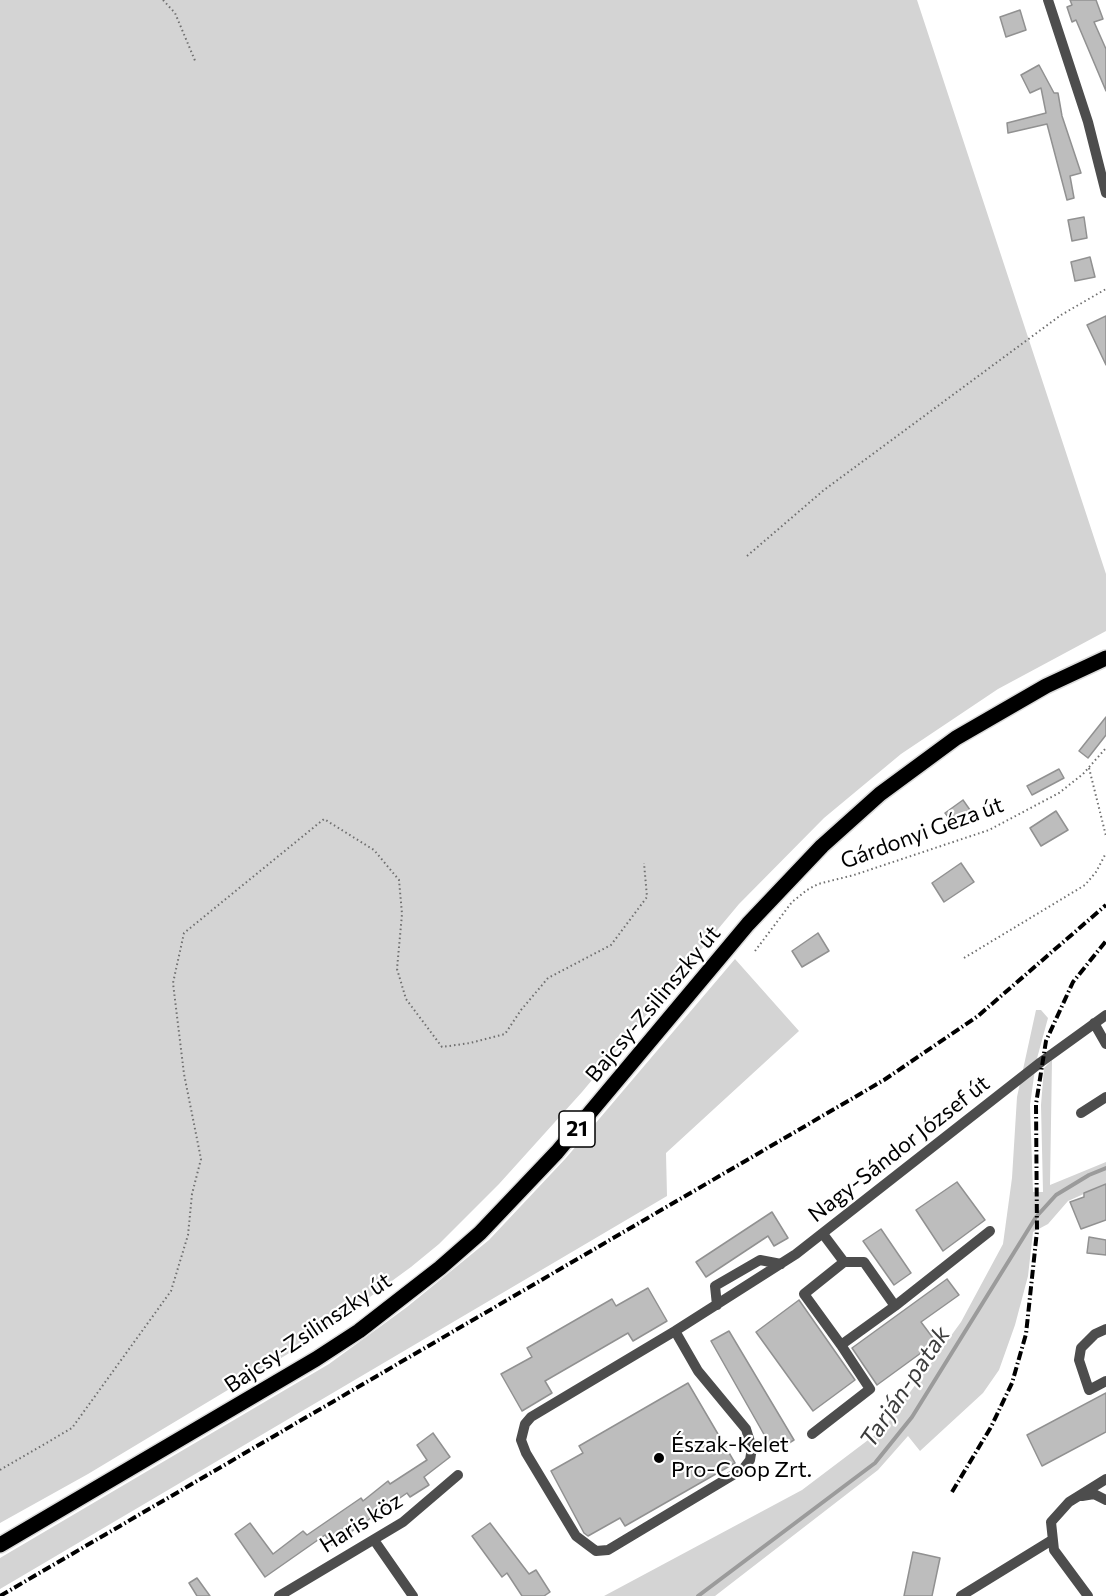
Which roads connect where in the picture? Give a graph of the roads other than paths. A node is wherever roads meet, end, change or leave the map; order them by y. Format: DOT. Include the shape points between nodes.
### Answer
graph roads {
  1 [pos="1048,0"];
  2 [pos="1106,193"];
  3 [pos="1106,658"];
  4 [pos="1106,1015"];
  5 [pos="1094,1023"];
  6 [pos="1106,1044"];
  7 [pos="1106,1096"];
  8 [pos="1081,1113"];
  9 [pos="990,1231"];
  10 [pos="823,1234"];
  11 [pos="844,1262"];
  12 [pos="781,1264"];
  13 [pos="714,1306"];
  14 [pos="896,1306"];
  15 [pos="1106,1329"];
  16 [pos="675,1331"];
  17 [pos="841,1345"];
  18 [pos="1106,1381"];
  19 [pos="812,1434"];
  20 [pos="458,1475"];
  21 [pos="1106,1479"];
  22 [pos="1078,1497"];
  23 [pos="1106,1500"];
  24 [pos="374,1540"];
  25 [pos="1052,1540"];
  26 [pos="0,1545"];
  27 [pos="279,1596"];
  28 [pos="413,1596"];
  29 [pos="961,1596"];
  30 [pos="1088,1596"];
  1 -- 2 [label="street" via="1088,122"];
  3 -- 26 [label="main road, Bajcsy-Zsilinszky út / 21" via="1046,686 965,732 880,794 822,846 754,917 557,1152 494,1220 440,1268 316,1359"];
  4 -- 5 [label="street, Nagy-Sándor József út"];
  5 -- 6 [label="street"];
  5 -- 10 [label="street, Nagy-Sándor József út"];
  7 -- 8 [label="street"];
  9 -- 14 [label="street"];
  10 -- 11 [label="street"];
  10 -- 12 [label="street, Nagy-Sándor József út"];
  11 -- 14 [label="street" via="864,1262"];
  11 -- 17 [label="street" via="804,1294"];
  12 -- 13 [label="street, Nagy-Sándor József út"];
  12 -- 13 [label="street" via="760,1260 715,1286"];
  13 -- 16 [label="street, Nagy-Sándor József út"];
  14 -- 17 [label="street"];
  15 -- 18 [label="street" via="1081,1348 1078,1360 1089,1390"];
  16 -- 16 [label="street, Nagy-Sándor József út" via="525,1424 521,1440 526,1453 576,1536 596,1551 608,1550 744,1469 750,1460 752,1448 746,1430 699,1371"];
  17 -- 19 [label="street" via="870,1389"];
  20 -- 24 [label="street, Haris köz" via="414,1514"];
  21 -- 22 [label="street"];
  22 -- 23 [label="street" via="1094,1494"];
  22 -- 25 [label="street" via="1051,1522"];
  24 -- 27 [label="street, Haris köz"];
  24 -- 28 [label="street"];
  25 -- 29 [label="street"];
  25 -- 30 [label="street" via="1057,1556"];
}
